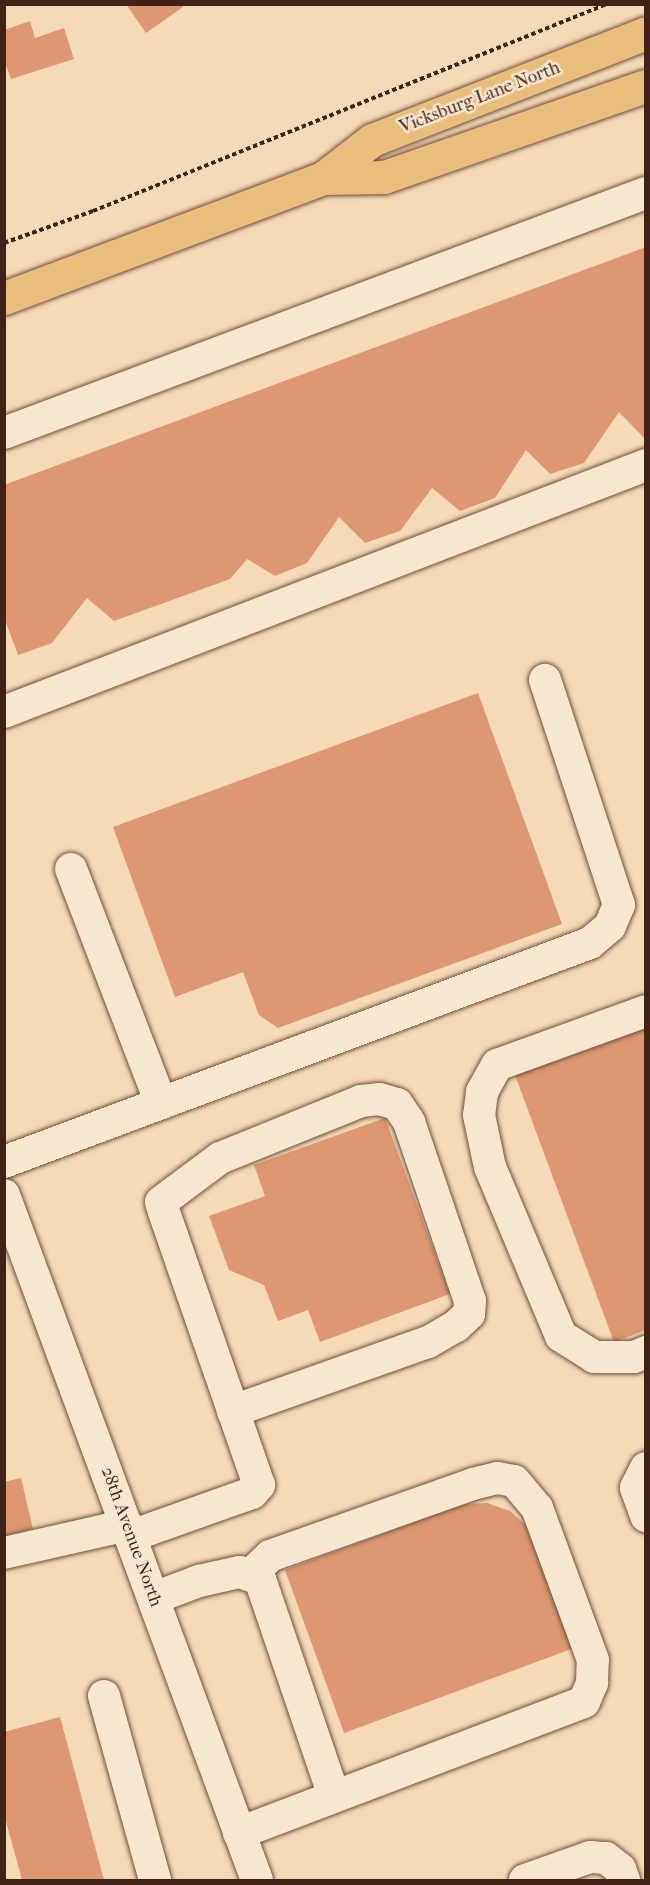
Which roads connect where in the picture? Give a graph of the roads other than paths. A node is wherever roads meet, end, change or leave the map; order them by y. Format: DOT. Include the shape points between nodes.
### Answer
graph roads {
  1 [pos="645,33"];
  2 [pos="645,86"];
  3 [pos="322,178"];
  4 [pos="645,193"];
  5 [pos="4,298"];
  6 [pos="4,433"];
  7 [pos="645,465"];
  8 [pos="545,680"];
  9 [pos="4,712"];
  10 [pos="71,868"];
  11 [pos="645,1011"];
  12 [pos="161,1103"];
  13 [pos="4,1162"];
  14 [pos="4,1195"];
  15 [pos="645,1352"];
  16 [pos="233,1411"];
  17 [pos="645,1468"];
  18 [pos="645,1516"];
  19 [pos="129,1531"];
  20 [pos="4,1553"];
  21 [pos="250,1575"];
  22 [pos="154,1598"];
  23 [pos="104,1696"];
  24 [pos="334,1796"];
  25 [pos="239,1833"];
  26 [pos="154,1881"];
  27 [pos="257,1881"];
  28 [pos="525,1881"];
  29 [pos="624,1881"];
  1 -- 3 [label="main road, Vicksburg Lane North" via="372,140"];
  2 -- 3 [label="main road, Vicksburg Lane North" via="384,177"];
  3 -- 5 [label="main road, Vicksburg Lane North"];
  4 -- 6 [label="street"];
  7 -- 9 [label="street"];
  8 -- 12 [label="street" via="619,905 610,926 590,943"];
  10 -- 12 [label="street"];
  11 -- 15 [label="street" via="497,1065 482,1092 479,1115 490,1167 561,1335 594,1357 634,1357"];
  12 -- 13 [label="street"];
  14 -- 19 [label="street, 28th Avenue North"];
  16 -- 16 [label="street" via="161,1202 220,1158 361,1101 379,1099 397,1104 417,1144 470,1301 469,1314 428,1342"];
  16 -- 19 [label="street" via="259,1485 252,1493"];
  17 -- 18 [label="street" via="636,1488"];
  19 -- 20 [label="street"];
  19 -- 22 [label="street, 28th Avenue North"];
  21 -- 22 [label="street" via="240,1572 199,1581"];
  21 -- 24 [label="street" via="260,1578"];
  21 -- 24 [label="street" via="270,1556 497,1478 514,1482 537,1508 593,1660 592,1683 584,1702"];
  22 -- 25 [label="street, 28th Avenue North"];
  23 -- 26 [label="street"];
  24 -- 25 [label="street"];
  25 -- 27 [label="street, 28th Avenue North"];
  28 -- 29 [label="street" via="590,1857 606,1858 620,1869"];
}
